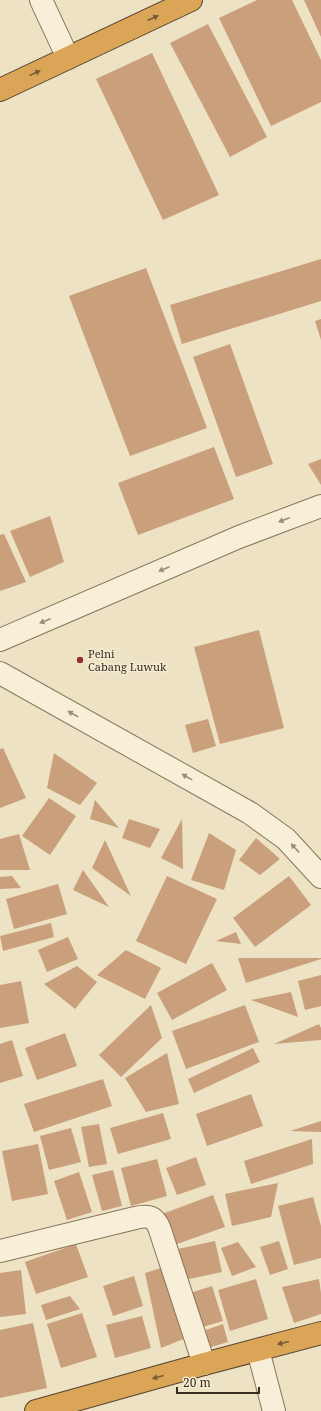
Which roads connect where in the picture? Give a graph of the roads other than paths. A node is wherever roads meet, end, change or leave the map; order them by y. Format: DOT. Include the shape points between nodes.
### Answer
graph roads {
  1 [pos="41,0"];
  2 [pos="191,0"];
  3 [pos="68,58"];
  4 [pos="0,90"];
  5 [pos="321,506"];
  6 [pos="0,640"];
  7 [pos="0,673"];
  8 [pos="321,877"];
  9 [pos="0,1251"];
  10 [pos="321,1334"];
  11 [pos="258,1350"];
  12 [pos="204,1364"];
  13 [pos="36,1411"];
  14 [pos="274,1411"];
  1 -- 3 [label="street"];
  3 -- 2 [label="highway, one-way"];
  4 -- 3 [label="highway, one-way"];
  5 -- 6 [label="street, one-way" via="239,537"];
  8 -- 7 [label="street, one-way" via="286,840 250,813"];
  9 -- 12 [label="street" via="142,1216 153,1219 160,1230"];
  10 -- 11 [label="highway, one-way"];
  11 -- 12 [label="highway"];
  11 -- 14 [label="street"];
  12 -- 13 [label="highway, one-way"];
}
